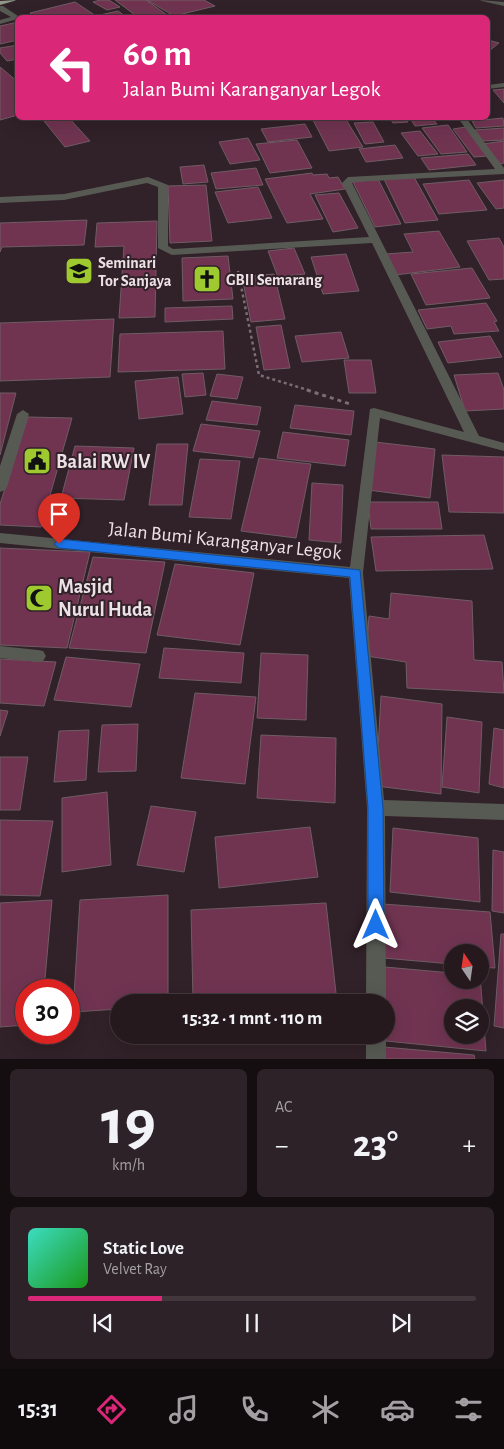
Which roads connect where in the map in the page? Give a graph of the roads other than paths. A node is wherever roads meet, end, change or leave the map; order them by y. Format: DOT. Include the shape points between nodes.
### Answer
graph roads {
  1 [pos="12,0"];
  2 [pos="484,0"];
  3 [pos="0,3"];
  4 [pos="504,4"];
  5 [pos="0,8"];
  6 [pos="15,17"];
  7 [pos="15,18"];
  8 [pos="0,22"];
  9 [pos="502,85"];
  10 [pos="490,86"];
  11 [pos="464,120"];
  12 [pos="503,171"];
  13 [pos="0,200"];
  14 [pos="376,240"];
  15 [pos="23,414"];
  16 [pos="474,439"];
  17 [pos="504,447"];
  18 [pos="0,487"];
  19 [pos="0,538"];
  20 [pos="356,573"];
  21 [pos="0,652"];
  22 [pos="38,656"];
  23 [pos="376,808"];
  24 [pos="504,812"];
  25 [pos="376,994"];
  26 [pos="376,1044"];
  27 [pos="376,1059"];
  1 -- 3 [label="highway"];
  2 -- 4 [label="street"];
  5 -- 6 [label="street"];
  7 -- 8 [label="street"];
  9 -- 10 [label="street"];
  11 -- 12 [label="street"];
  12 -- 14 [label="street" via="347,180"];
  13 -- 14 [label="street" via="64,197 148,180 163,185 163,248 166,251"];
  14 -- 16 [label="street"];
  15 -- 18 [label="street"];
  16 -- 17 [label="street"];
  16 -- 20 [label="street" via="374,412"];
  19 -- 20 [label="street, Jalan Bumi Karanganyar Legok"];
  20 -- 23 [label="street"];
  21 -- 22 [label="street"];
  23 -- 24 [label="street"];
  23 -- 25 [label="street"];
  26 -- 27 [label="street"];
}
